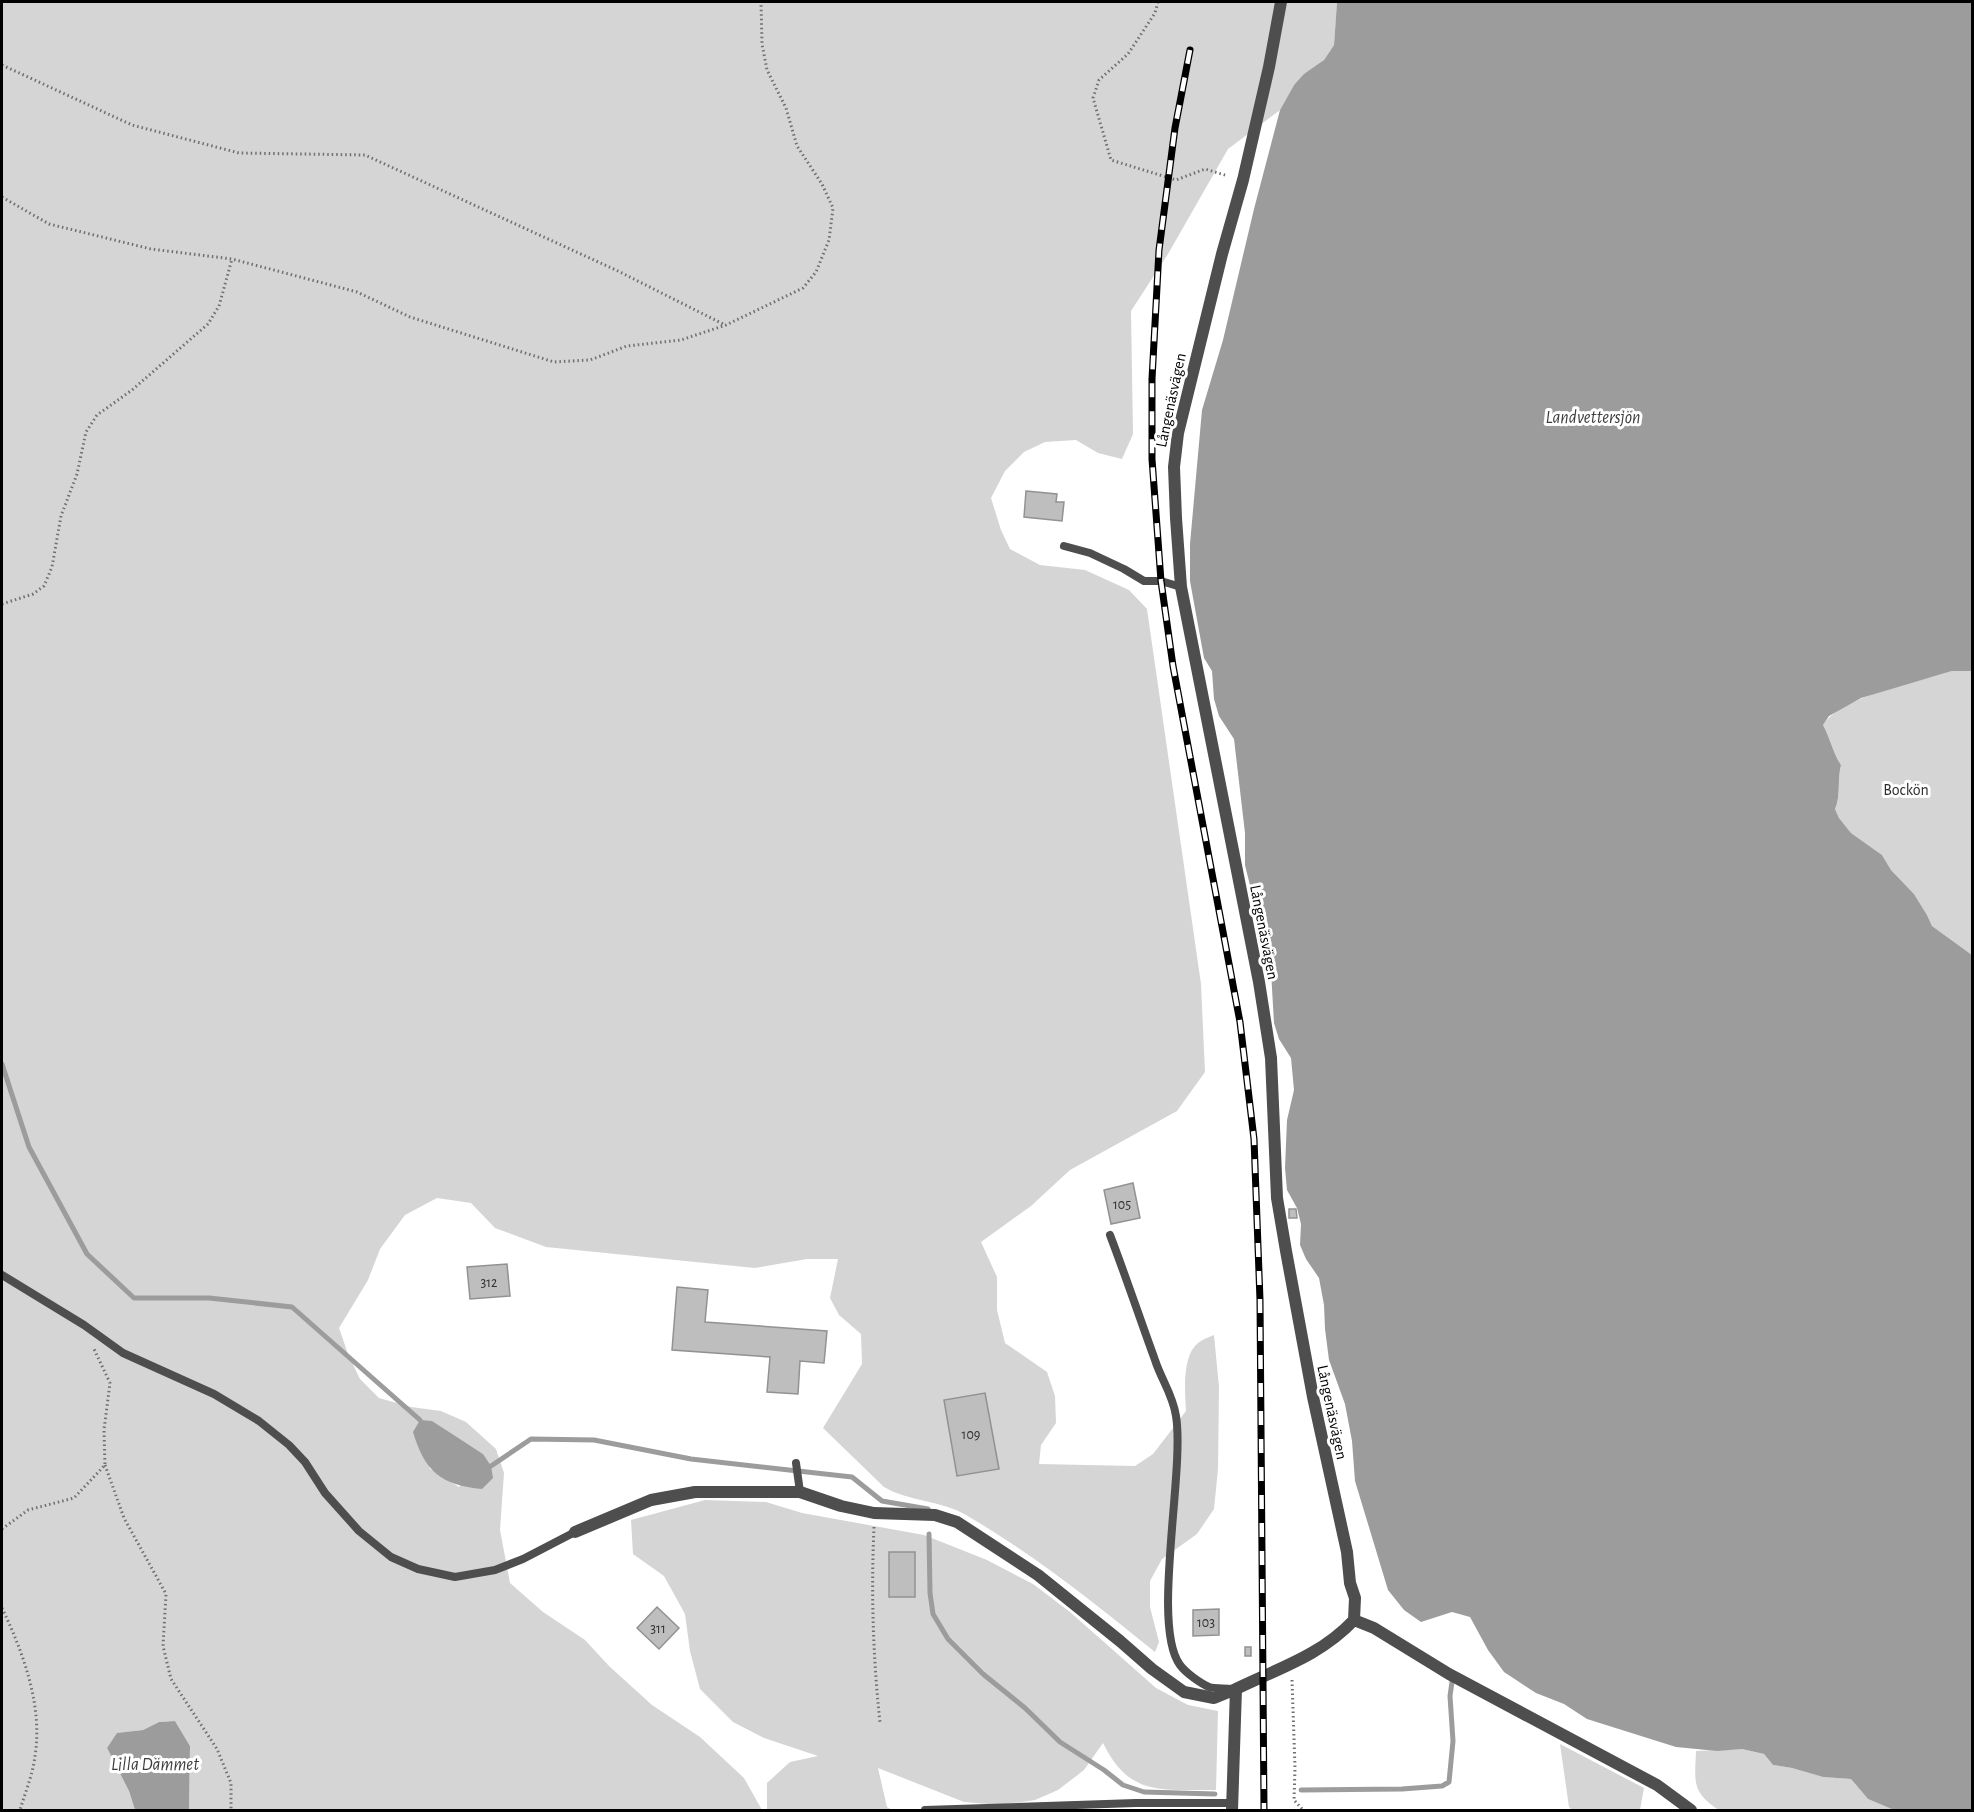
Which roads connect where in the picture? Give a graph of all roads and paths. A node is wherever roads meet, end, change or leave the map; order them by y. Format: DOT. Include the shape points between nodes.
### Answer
graph roads {
  1 [pos="761,2"];
  2 [pos="1158,2"];
  3 [pos="1281,2"];
  4 [pos="2,65"];
  5 [pos="1243,180"];
  6 [pos="2,197"];
  7 [pos="232,259"];
  8 [pos="726,326"];
  9 [pos="1064,546"];
  10 [pos="1181,586"];
  11 [pos="2,604"];
  12 [pos="1110,1235"];
  13 [pos="2,1275"];
  14 [pos="84,1325"];
  15 [pos="796,1462"];
  16 [pos="105,1465"];
  17 [pos="800,1492"];
  18 [pos="874,1514"];
  19 [pos="2,1530"];
  20 [pos="575,1532"];
  21 [pos="2,1608"];
  22 [pos="1354,1620"];
  23 [pos="1291,1666"];
  24 [pos="1236,1689"];
  25 [pos="880,1722"];
  26 [pos="1232,1807"];
  27 [pos="20,1810"];
  28 [pos="231,1810"];
  29 [pos="925,1810"];
  30 [pos="1303,1810"];
  31 [pos="1691,1810"];
  1 -- 8 [label="path" via="767,70 786,108 797,146 833,208 829,240 816,272 804,288"];
  2 -- 5 [label="path" via="1128,54 1099,80 1093,98 1111,160 1176,180 1205,169"];
  3 -- 5 [label="street, Långenäsvägen"];
  4 -- 8 [label="path" via="132,125 239,153 365,156"];
  5 -- 10 [label="street, Långenäsvägen" via="1178,433 1174,467"];
  6 -- 7 [label="path" via="49,224 152,249"];
  7 -- 8 [label="path" via="357,292 410,317 554,362 590,360 627,346 681,340"];
  7 -- 11 [label="path" via="219,306 208,324 97,415 86,432 44,586 33,594"];
  9 -- 10 [label="lane" via="1098,557 1144,581"];
  10 -- 22 [label="street, Långenäsvägen" via="1259,982 1271,1058 1277,1198 1313,1397 1347,1552 1355,1598"];
  12 -- 24 [label="lane" via="1177,1417 1177,1484 1168,1609 1172,1644 1179,1664 1191,1675 1210,1688"];
  13 -- 14 [label="lane"];
  14 -- 16 [label="path" via="110,1383 104,1430"];
  14 -- 20 [label="lane" via="123,1353 214,1394 259,1421 290,1445 358,1531 391,1557 418,1569 455,1577 495,1570"];
  15 -- 17 [label="lane"];
  16 -- 19 [label="path" via="74,1498 28,1510"];
  16 -- 28 [label="path" via="124,1518 166,1594 163,1647 171,1680 217,1749 231,1783"];
  17 -- 18 [label="street"];
  17 -- 20 [label="street" via="694,1492 651,1500"];
  18 -- 24 [label="street" via="935,1515 957,1522 1038,1575 1184,1692 1214,1698"];
  18 -- 25 [label="path" via="873,1659"];
  21 -- 27 [label="path" via="19,1643 36,1705 36,1756"];
  22 -- 23 [label="street" via="1340,1635"];
  22 -- 31 [label="street" via="1657,1785"];
  23 -- 24 [label="street"];
  23 -- 30 [label="path" via="1294,1800"];
  24 -- 26 [label="street"];
  26 -- 29 [label="lane" via="1124,1803"];
}
